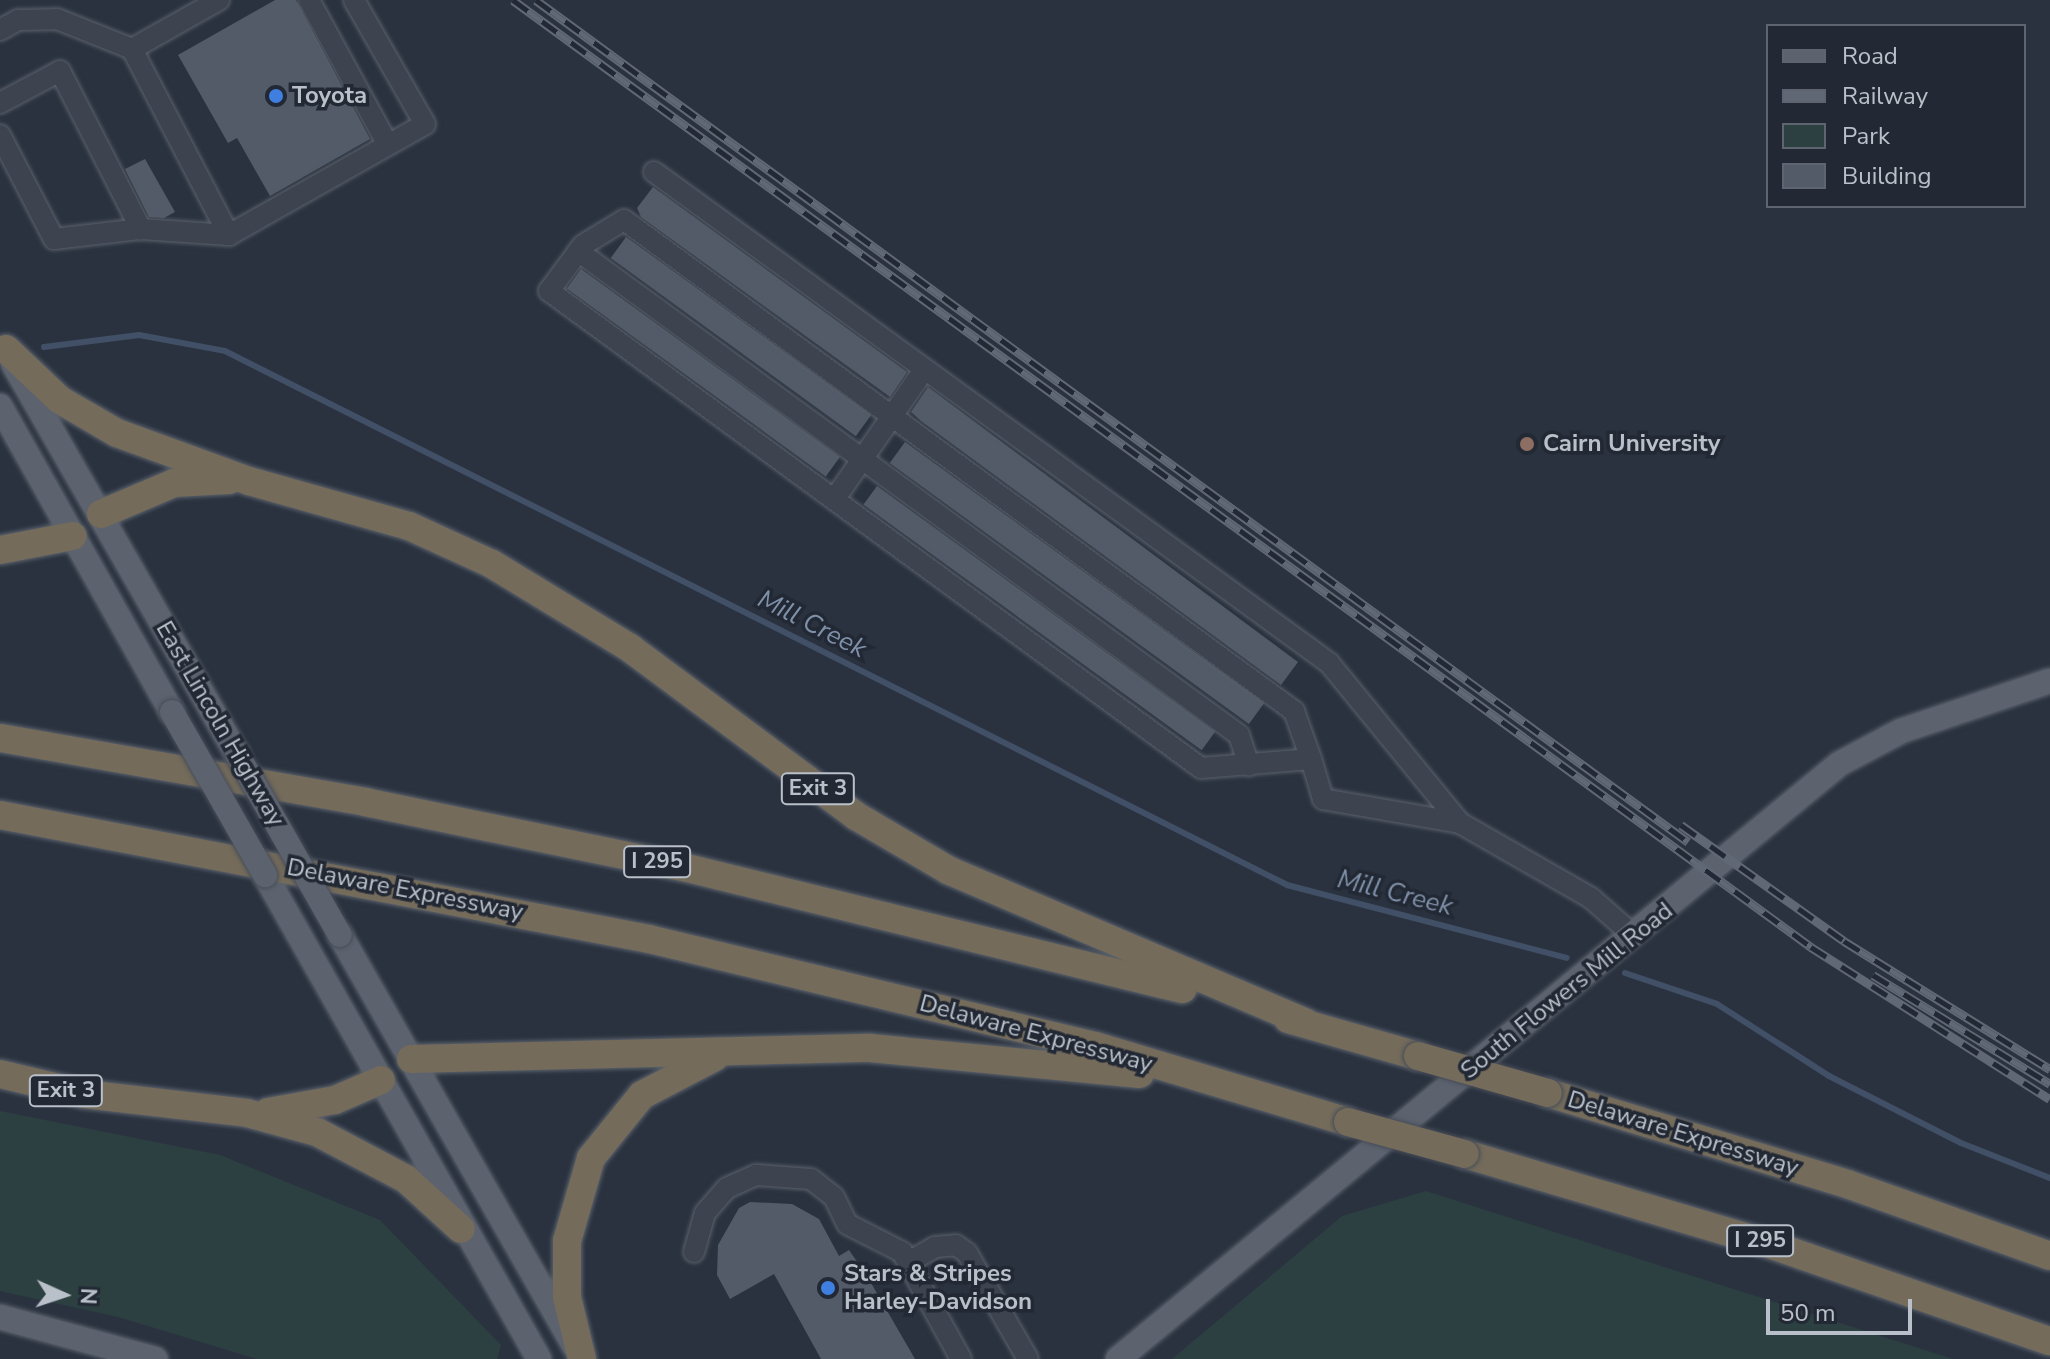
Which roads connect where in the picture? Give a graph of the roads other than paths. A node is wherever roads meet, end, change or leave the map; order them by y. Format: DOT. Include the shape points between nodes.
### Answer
graph roads {
  1 [pos="219,0"];
  2 [pos="309,0"];
  3 [pos="354,0"];
  4 [pos="0,30"];
  5 [pos="132,49"];
  6 [pos="0,103"];
  7 [pos="0,135"];
  8 [pos="388,145"];
  9 [pos="654,172"];
  10 [pos="141,229"];
  11 [pos="229,235"];
  12 [pos="578,251"];
  13 [pos="3,345"];
  14 [pos="924,370"];
  15 [pos="0,406"];
  16 [pos="890,417"];
  17 [pos="862,458"];
  18 [pos="249,481"];
  19 [pos="836,497"];
  20 [pos="101,514"];
  21 [pos="73,536"];
  22 [pos="0,550"];
  23 [pos="2050,681"];
  24 [pos="0,738"];
  25 [pos="1311,759"];
  26 [pos="1249,765"];
  27 [pos="0,815"];
  28 [pos="1460,823"];
  29 [pos="1634,936"];
  30 [pos="1306,1023"];
  31 [pos="743,1049"];
  32 [pos="411,1059"];
  33 [pos="0,1074"];
  34 [pos="381,1080"];
  35 [pos="1208,1082"];
  36 [pos="247,1113"];
  37 [pos="461,1229"];
  38 [pos="694,1252"];
  39 [pos="2050,1256"];
  40 [pos="909,1262"];
  41 [pos="0,1317"];
  42 [pos="518,1329"];
  43 [pos="2050,1341"];
  44 [pos="155,1359"];
  45 [pos="521,1359"];
  46 [pos="539,1359"];
  47 [pos="581,1359"];
  48 [pos="961,1359"];
  49 [pos="1028,1359"];
  50 [pos="1118,1359"];
  1 -- 5 [label="lane"];
  2 -- 8 [label="lane"];
  3 -- 8 [label="lane" via="425,124"];
  4 -- 5 [label="lane" via="18,20 57,19"];
  5 -- 11 [label="lane"];
  6 -- 10 [label="lane" via="60,71"];
  7 -- 10 [label="lane" via="54,239"];
  8 -- 11 [label="lane"];
  9 -- 14 [label="lane"];
  10 -- 11 [label="lane"];
  12 -- 16 [label="lane" via="624,220"];
  12 -- 17 [label="lane"];
  12 -- 19 [label="lane" via="549,291"];
  13 -- 18 [label="highway" via="87,418"];
  13 -- 20 [label="main road, East Lincoln Highway"];
  14 -- 16 [label="lane"];
  14 -- 28 [label="lane" via="1329,663"];
  15 -- 21 [label="main road, East Lincoln Highway"];
  16 -- 17 [label="lane"];
  16 -- 25 [label="lane" via="1294,711"];
  17 -- 19 [label="lane"];
  17 -- 26 [label="lane" via="1239,735"];
  18 -- 20 [label="highway" via="174,483"];
  18 -- 30 [label="highway, Exit 3" via="409,526 492,564 630,648 856,816 948,870"];
  19 -- 26 [label="lane" via="1201,768"];
  20 -- 21 [label="main road"];
  20 -- 32 [label="main road, East Lincoln Highway, bridge"];
  21 -- 22 [label="highway"];
  21 -- 34 [label="main road, East Lincoln Highway, bridge"];
  23 -- 29 [label="main road, South Flowers Mill Road" via="1871,744 1815,782"];
  24 -- 30 [label="highway, Delaware Expressway / I 295" via="365,802 687,868"];
  25 -- 26 [label="lane"];
  25 -- 28 [label="lane" via="1323,799"];
  27 -- 35 [label="highway, Delaware Expressway / I 295" via="649,939 1095,1046"];
  28 -- 29 [label="lane" via="1591,898"];
  29 -- 50 [label="main road, South Flowers Mill Road"];
  30 -- 39 [label="highway, Delaware Expressway / I 295, bridge" via="1847,1184"];
  31 -- 32 [label="highway"];
  31 -- 35 [label="highway" via="926,1050"];
  31 -- 47 [label="highway" via="683,1069 642,1095 591,1158 567,1241 567,1297"];
  32 -- 34 [label="main road"];
  32 -- 47 [label="main road, East Lincoln Highway"];
  33 -- 36 [label="highway, Exit 3" via="84,1094"];
  34 -- 36 [label="highway" via="314,1106"];
  34 -- 37 [label="main road, East Lincoln Highway"];
  35 -- 43 [label="highway, Delaware Expressway / I 295, bridge" via="1742,1236"];
  36 -- 37 [label="highway" via="317,1132 378,1161"];
  37 -- 42 [label="main road, East Lincoln Highway"];
  38 -- 40 [label="lane" via="705,1213 727,1188 756,1175 791,1173 825,1186 847,1224"];
  40 -- 48 [label="lane"];
  40 -- 49 [label="lane" via="935,1247 956,1245 967,1253"];
  41 -- 44 [label="main road"];
  42 -- 45 [label="main road"];
  42 -- 46 [label="main road, East Lincoln Highway"];
}
